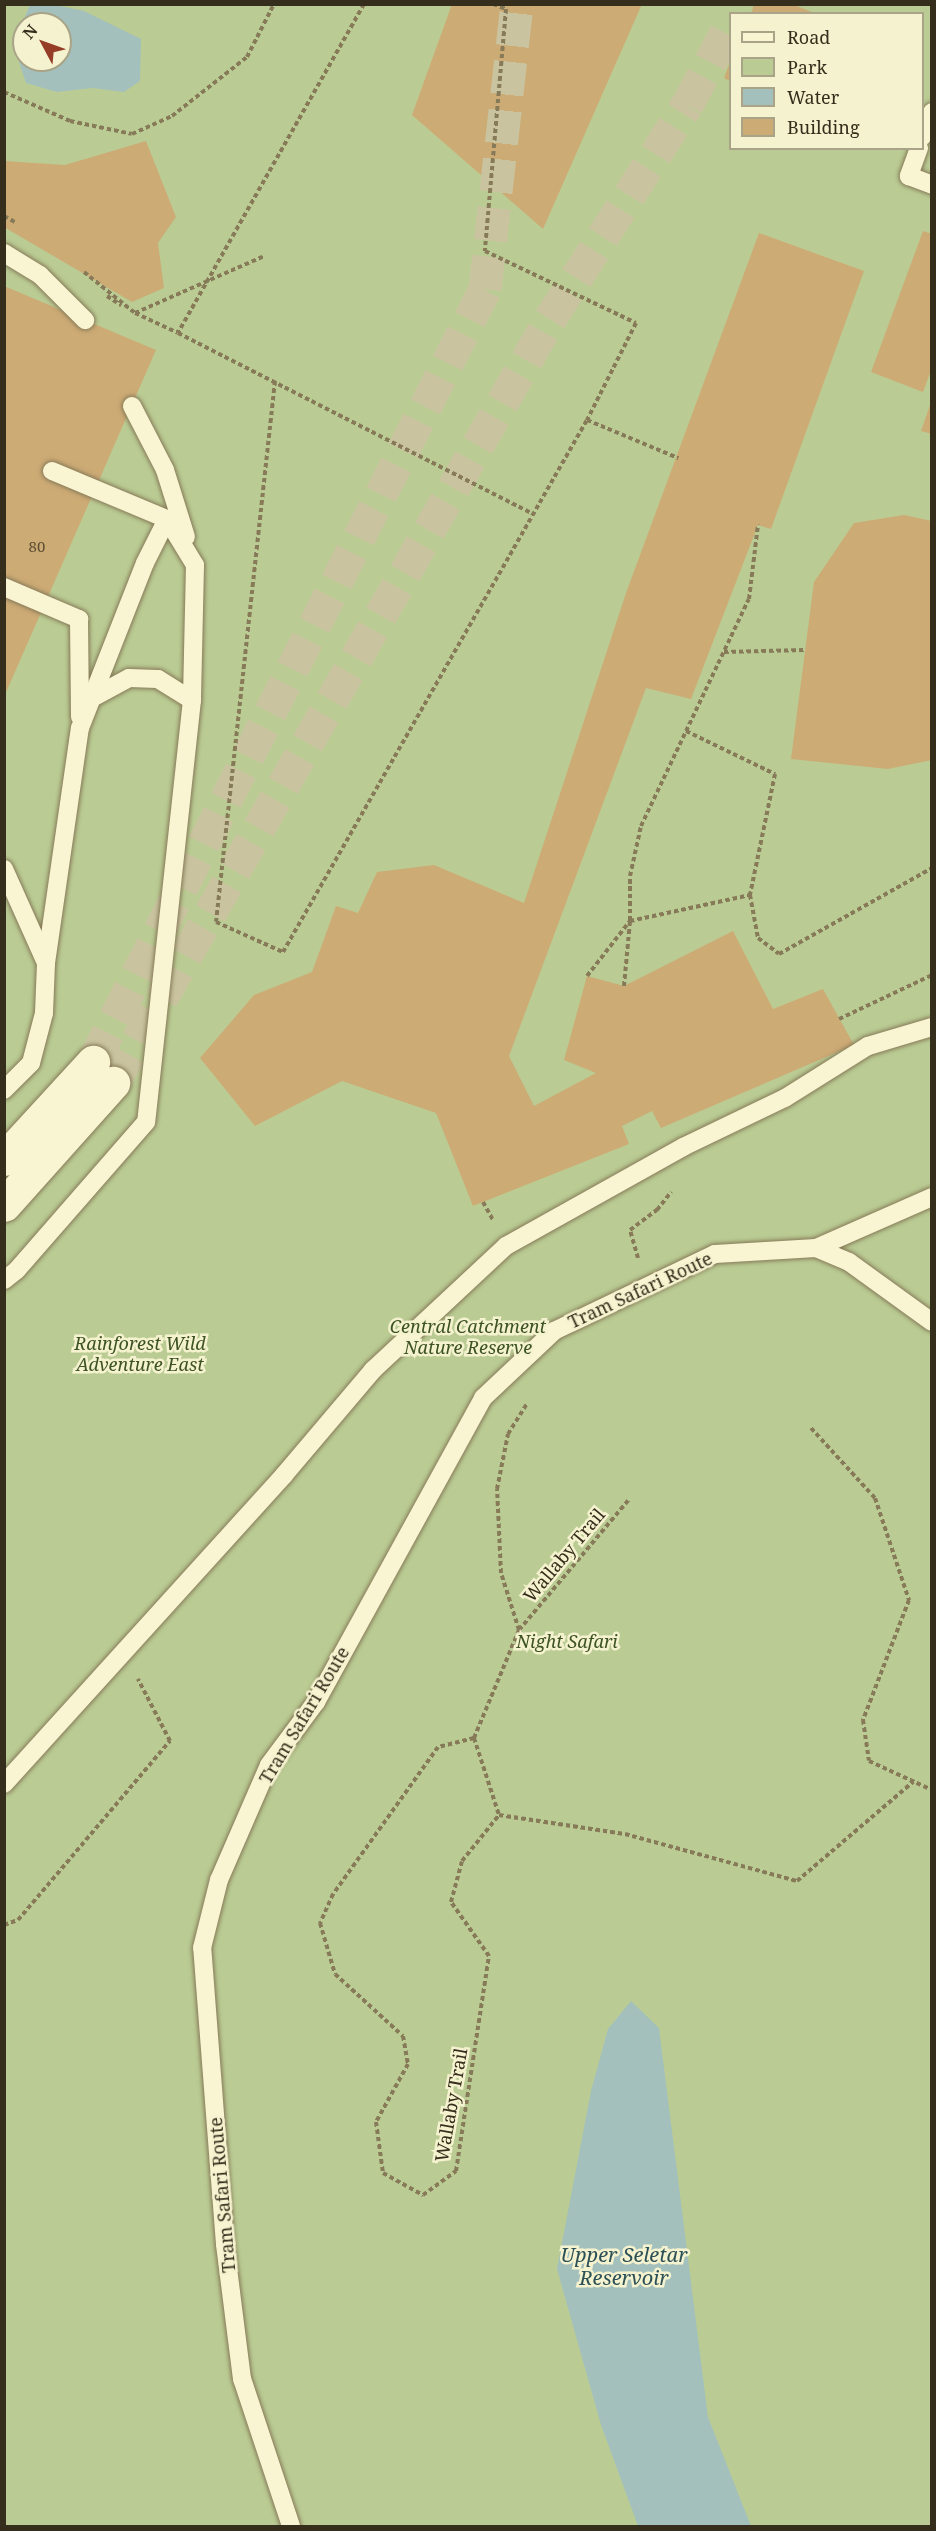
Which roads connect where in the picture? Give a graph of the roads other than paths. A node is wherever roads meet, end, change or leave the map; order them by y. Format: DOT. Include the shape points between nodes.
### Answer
graph roads {
  1 [pos="932,112"];
  2 [pos="924,132"];
  3 [pos="918,150"];
  4 [pos="932,186"];
  5 [pos="4,253"];
  6 [pos="85,320"];
  7 [pos="132,406"];
  8 [pos="52,471"];
  9 [pos="167,519"];
  10 [pos="195,565"];
  11 [pos="4,587"];
  12 [pos="92,698"];
  13 [pos="192,700"];
  14 [pos="80,728"];
  15 [pos="4,869"];
  16 [pos="46,963"];
  17 [pos="932,1027"];
  18 [pos="4,1090"];
  19 [pos="4,1159"];
  20 [pos="932,1197"];
  21 [pos="4,1205"];
  22 [pos="816,1248"];
  23 [pos="4,1280"];
  24 [pos="932,1322"];
  25 [pos="4,1784"];
  26 [pos="291,2526"];
  1 -- 2 [label="lane"];
  3 -- 4 [label="lane" via="909,176"];
  5 -- 6 [label="lane" via="40,275"];
  7 -- 10 [label="lane" via="165,470"];
  8 -- 9 [label="lane"];
  9 -- 10 [label="lane"];
  9 -- 12 [label="lane" via="145,563"];
  10 -- 13 [label="lane"];
  11 -- 14 [label="lane" via="79,620"];
  12 -- 13 [label="lane" via="129,678 158,679"];
  12 -- 14 [label="lane"];
  13 -- 23 [label="lane" via="146,1122"];
  14 -- 16 [label="lane"];
  15 -- 16 [label="lane"];
  16 -- 18 [label="lane" via="44,1013 31,1063"];
  17 -- 25 [label="lane" via="868,1046 785,1098 683,1147 506,1246 373,1370 284,1475"];
  19 -- 21 [label="street" via="103,1073"];
  20 -- 22 [label="lane"];
  22 -- 24 [label="lane, Tram Safari Route" via="849,1262"];
  22 -- 26 [label="lane, Tram Safari Route" via="715,1254 646,1285 554,1331 483,1398 316,1702 269,1765 219,1880 202,1948 225,2244 242,2379"];
}
